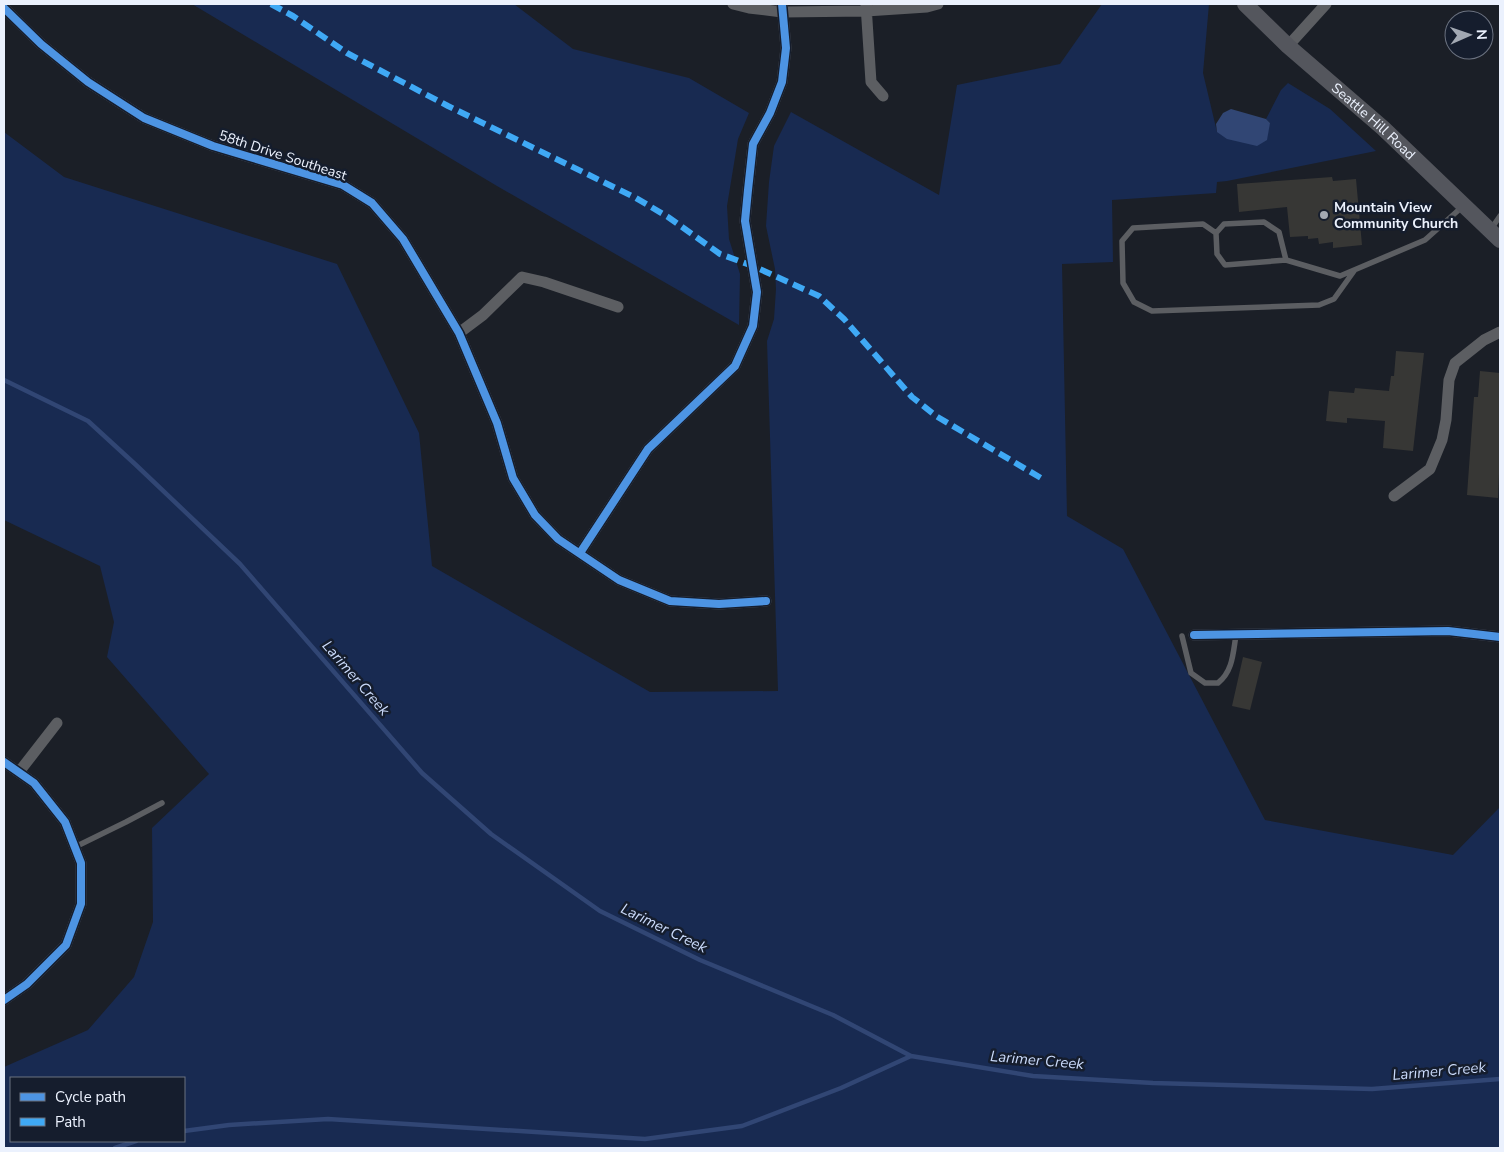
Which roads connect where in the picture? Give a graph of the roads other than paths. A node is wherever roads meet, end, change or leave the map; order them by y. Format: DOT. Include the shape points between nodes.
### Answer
graph roads {
  1 [pos="733,4"];
  2 [pos="938,4"];
  3 [pos="1245,4"];
  4 [pos="1326,4"];
  5 [pos="4,8"];
  6 [pos="782,8"];
  7 [pos="866,8"];
  8 [pos="1288,46"];
  9 [pos="883,96"];
  10 [pos="1464,205"];
  11 [pos="1500,216"];
  12 [pos="1216,233"];
  13 [pos="1495,235"];
  14 [pos="1286,260"];
  15 [pos="1354,271"];
  16 [pos="618,307"];
  17 [pos="1500,332"];
  18 [pos="459,333"];
  19 [pos="1394,496"];
  20 [pos="580,552"];
  21 [pos="766,601"];
  22 [pos="1194,635"];
  23 [pos="1236,635"];
  24 [pos="1182,636"];
  25 [pos="1500,637"];
  26 [pos="57,723"];
  27 [pos="4,762"];
  28 [pos="19,772"];
  29 [pos="162,803"];
  30 [pos="75,847"];
  31 [pos="4,1000"];
  1 -- 6 [label="street" via="748,8"];
  2 -- 7 [label="street"];
  3 -- 8 [label="main road, Seattle Hill Road"];
  4 -- 8 [label="street"];
  5 -- 18 [label="street, 58th Drive Southeast" via="41,44 88,82 144,118 213,146 344,185 372,203 403,239"];
  6 -- 7 [label="street"];
  6 -- 20 [label="street" via="786,48 782,82 753,144 745,221 757,292 753,326 735,366 648,449"];
  7 -- 9 [label="street" via="871,82"];
  8 -- 10 [label="main road, Seattle Hill Road" via="1383,128"];
  10 -- 13 [label="main road, Seattle Hill Road"];
  10 -- 15 [label="lane" via="1425,240"];
  11 -- 13 [label="lane"];
  12 -- 14 [label="lane" via="1217,254 1225,265"];
  12 -- 14 [label="lane" via="1224,224 1264,222 1279,232"];
  12 -- 15 [label="lane" via="1203,224 1133,228 1122,241 1122,258 1123,283 1134,302 1152,311 1319,305 1334,300"];
  14 -- 15 [label="lane" via="1340,276"];
  16 -- 18 [label="street" via="522,277"];
  17 -- 19 [label="street" via="1484,340 1455,364 1449,380 1442,440 1430,469"];
  18 -- 20 [label="street, 58th Drive Southeast" via="497,423 513,478 535,515 558,539"];
  20 -- 21 [label="street, 58th Drive Southeast" via="619,580 670,601 719,604"];
  22 -- 23 [label="street"];
  23 -- 24 [label="lane" via="1232,664 1218,683 1198,679 1192,673"];
  23 -- 25 [label="street" via="1448,631"];
  26 -- 28 [label="street"];
  27 -- 28 [label="street"];
  28 -- 30 [label="street" via="34,783 65,822"];
  29 -- 30 [label="lane"];
  30 -- 31 [label="street" via="81,863 81,904 66,945 27,984"];
}
